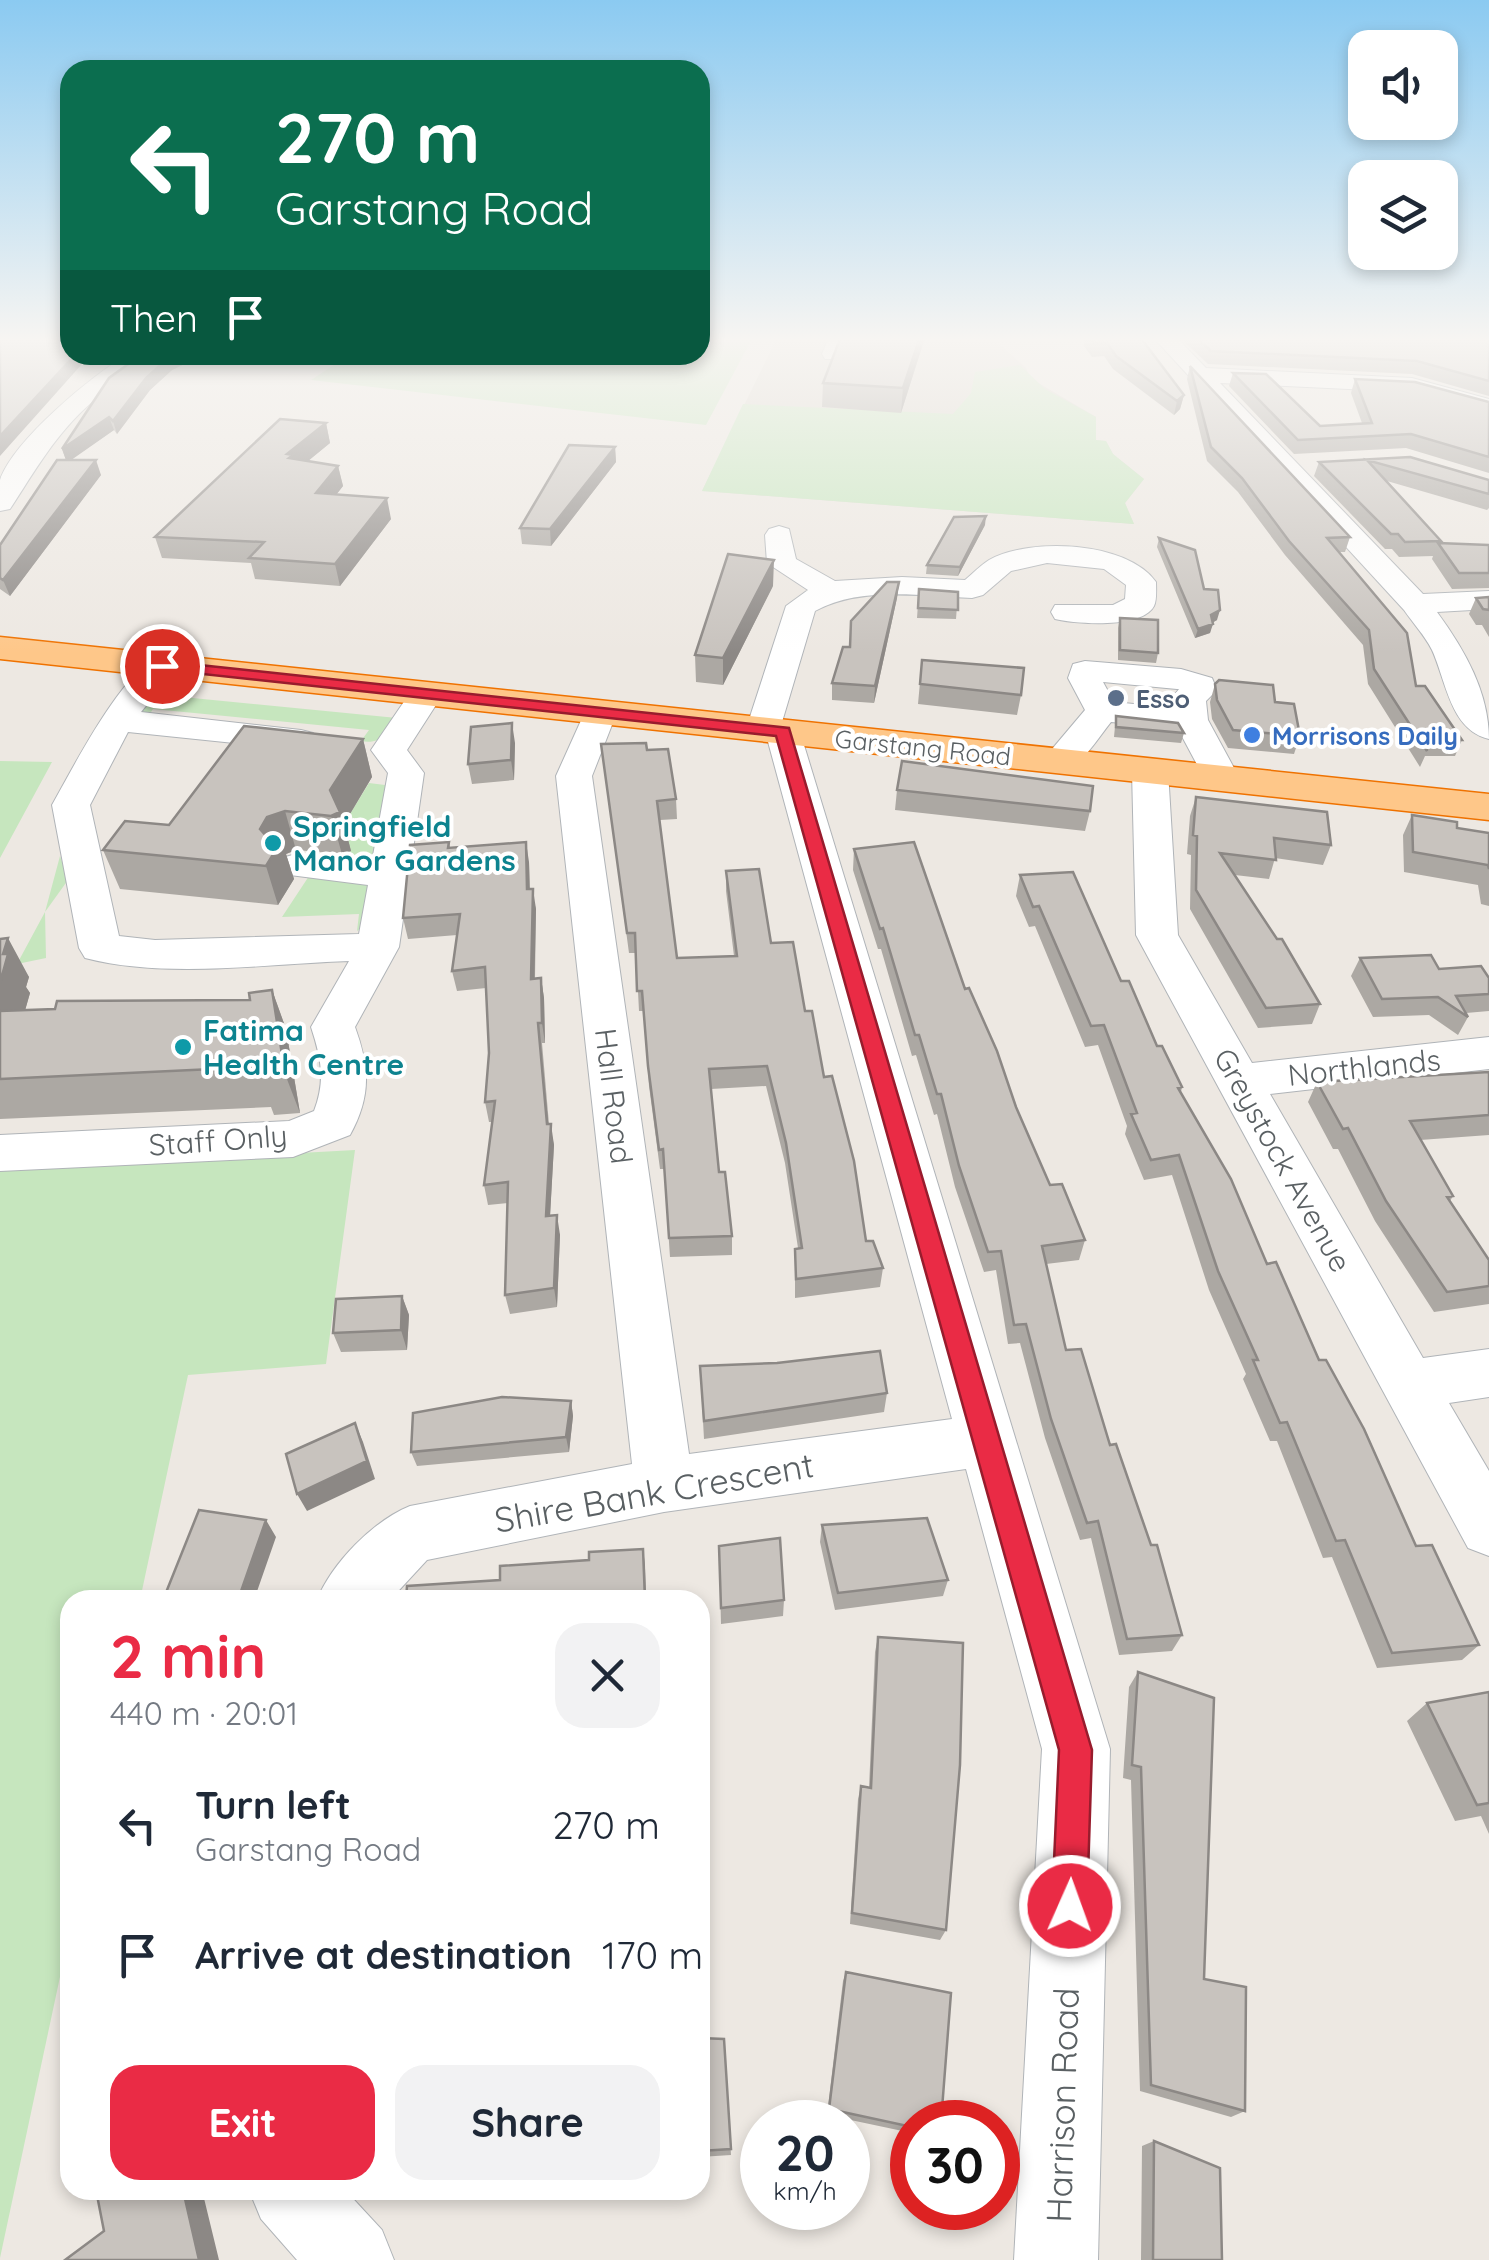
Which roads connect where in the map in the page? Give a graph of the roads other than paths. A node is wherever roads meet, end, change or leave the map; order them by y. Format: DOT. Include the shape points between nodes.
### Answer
graph roads {
  1 [pos="40,442"];
  2 [pos="1261,442"];
  3 [pos="1318,464"];
  4 [pos="1284,466"];
  5 [pos="0,503"];
  6 [pos="779,535"];
  7 [pos="830,590"];
  8 [pos="1489,600"];
  9 [pos="1414,604"];
  10 [pos="1066,612"];
  11 [pos="0,648"];
  12 [pos="162,666"];
  13 [pos="426,694"];
  14 [pos="600,712"];
  15 [pos="117,720"];
  16 [pos="1489,728"];
  17 [pos="773,731"];
  18 [pos="390,750"];
  19 [pos="1060,761"];
  20 [pos="1150,771"];
  21 [pos="1222,778"];
  22 [pos="1489,807"];
  23 [pos="296,866"];
  24 [pos="388,875"];
  25 [pos="378,947"];
  26 [pos="1489,1052"];
  27 [pos="1239,1081"];
  28 [pos="0,1152"];
  29 [pos="1489,1373"];
  30 [pos="1408,1384"];
  31 [pos="987,1440"];
  32 [pos="664,1485"];
  33 [pos="1489,1528"];
  34 [pos="358,1590"];
  35 [pos="299,2200"];
  36 [pos="352,2260"];
  37 [pos="1056,2260"];
  1 -- 5 [label="street"];
  2 -- 4 [label="street"];
  3 -- 4 [label="street"];
  4 -- 9 [label="street"];
  6 -- 7 [label="street" via="782,564"];
  7 -- 10 [label="street" via="972,589 1001,565 1047,554 1112,561 1142,582 1140,604 1117,614"];
  7 -- 17 [label="street" via="801,606"];
  8 -- 9 [label="street"];
  9 -- 16 [label="street" via="1447,648 1467,703"];
  11 -- 12 [label="highway, Garstang Road"];
  12 -- 13 [label="highway, Garstang Road"];
  12 -- 15 [label="street"];
  13 -- 14 [label="highway, Garstang Road"];
  13 -- 18 [label="street"];
  14 -- 17 [label="highway, Garstang Road"];
  14 -- 32 [label="street, Hall Road" via="574,776"];
  15 -- 18 [label="street"];
  15 -- 25 [label="street" via="71,806 100,948 155,954"];
  17 -- 19 [label="highway, Garstang Road"];
  17 -- 31 [label="street, Harrison Road"];
  18 -- 24 [label="street" via="406,773"];
  19 -- 20 [label="highway, Garstang Road"];
  19 -- 21 [label="street" via="1102,711 1191,720"];
  20 -- 21 [label="highway, Garstang Road"];
  20 -- 27 [label="street, Greystock Avenue" via="1157,935"];
  21 -- 22 [label="highway, Garstang Road"];
  23 -- 24 [label="street"];
  24 -- 25 [label="street"];
  25 -- 28 [label="street, Staff Only" via="333,1027 348,1089 333,1122 293,1139"];
  26 -- 27 [label="street, Northlands"];
  27 -- 30 [label="street, Greystock Avenue"];
  29 -- 30 [label="street"];
  30 -- 33 [label="street, Greystock Avenue"];
  31 -- 32 [label="street, Shire Bank Crescent"];
  31 -- 37 [label="street, Harrison Road" via="1076,1750"];
  32 -- 34 [label="street, Shire Bank Crescent" via="410,1535"];
  35 -- 36 [label="street"];
}
